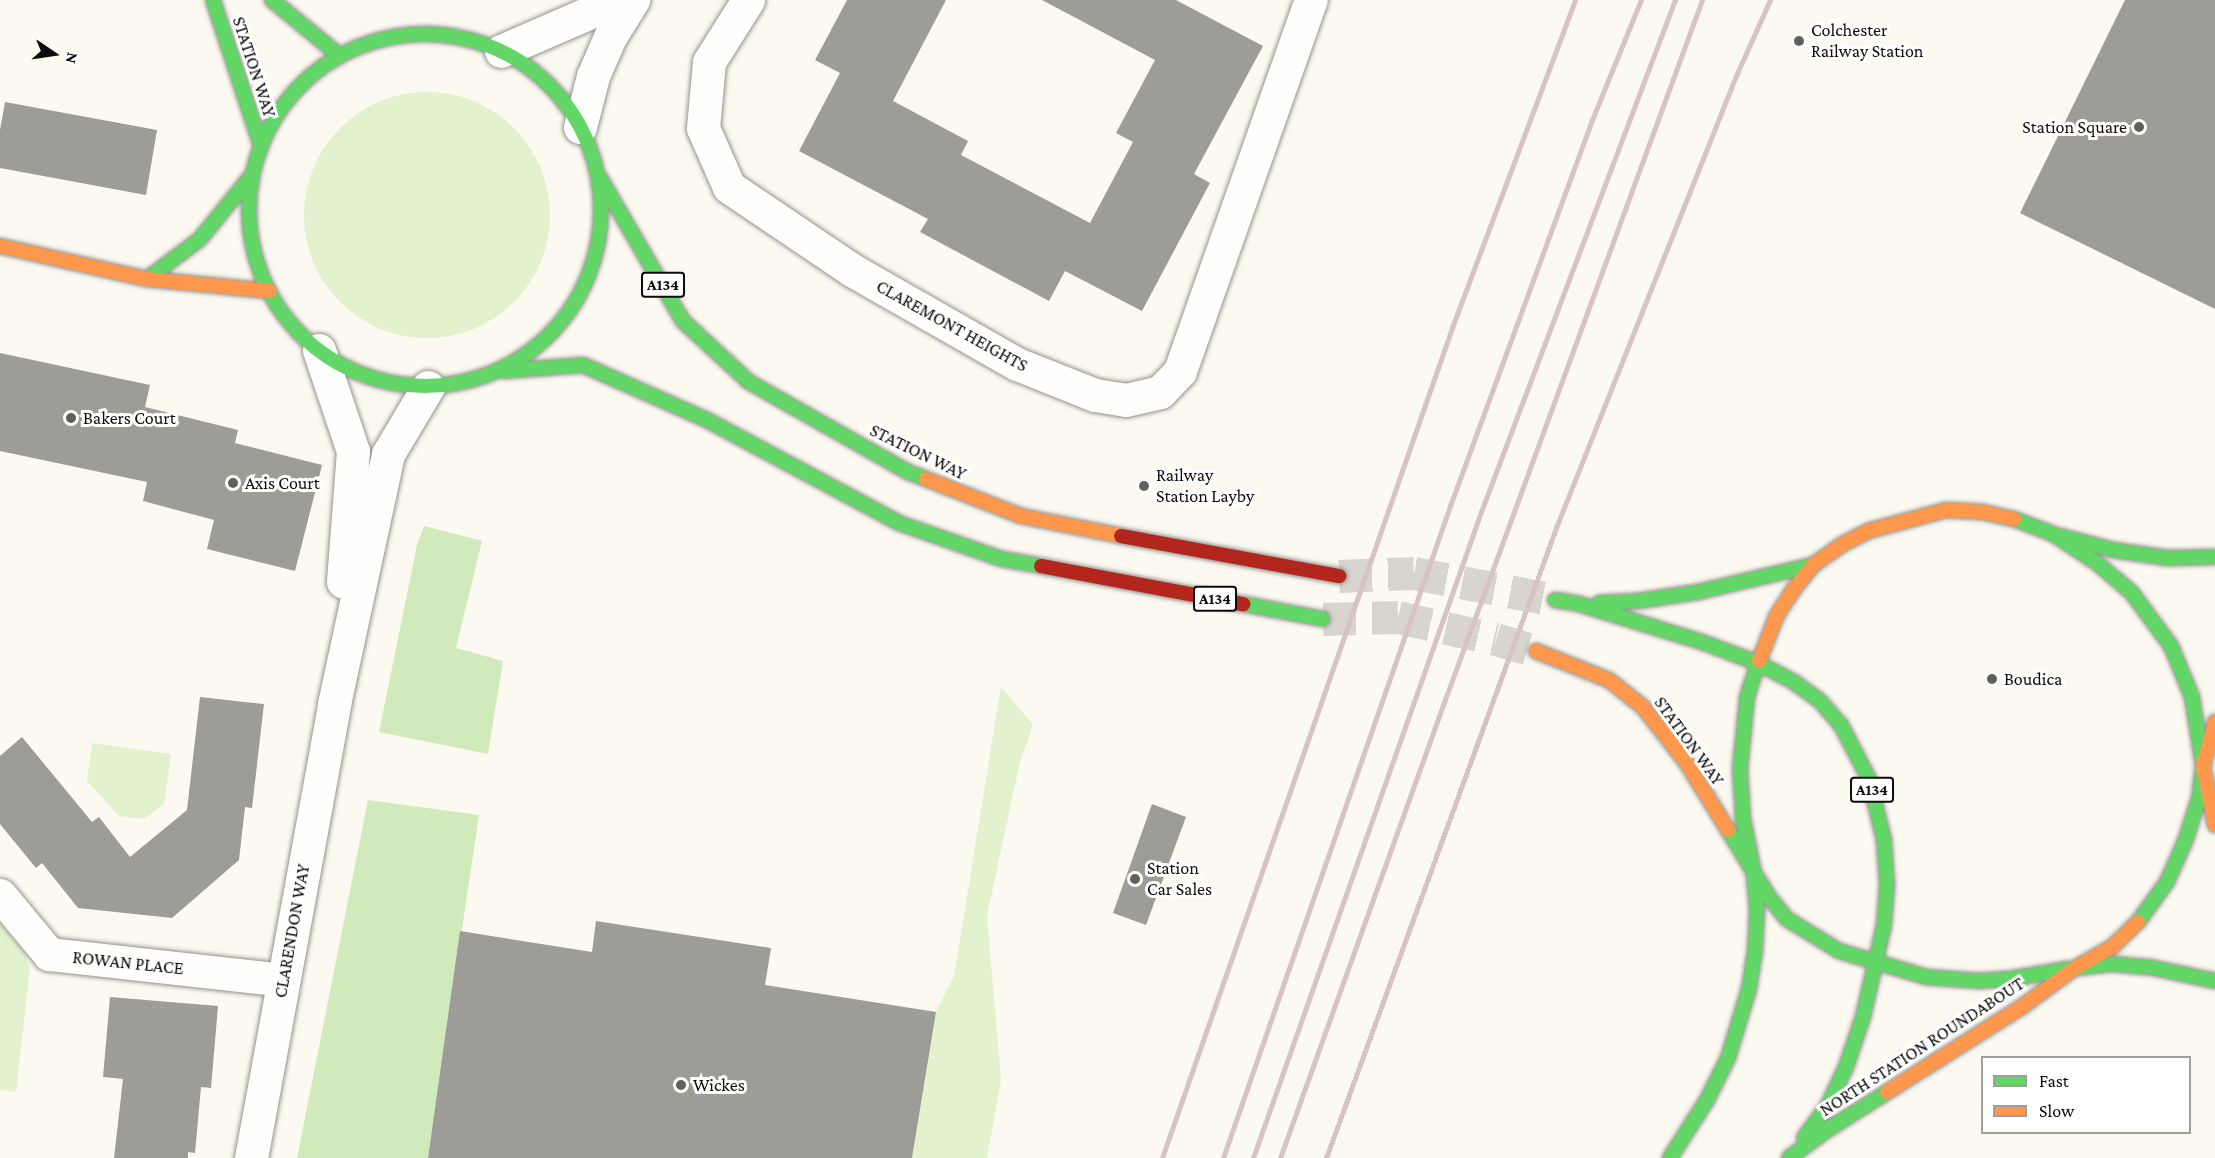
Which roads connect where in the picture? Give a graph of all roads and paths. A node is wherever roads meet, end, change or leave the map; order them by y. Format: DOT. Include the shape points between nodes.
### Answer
graph roads {
  1 [pos="213,0"];
  2 [pos="272,0"];
  3 [pos="618,0"];
  4 [pos="633,0"];
  5 [pos="748,0"];
  6 [pos="1311,0"];
  7 [pos="501,51"];
  8 [pos="340,56"];
  9 [pos="580,127"];
  10 [pos="261,146"];
  11 [pos="596,171"];
  12 [pos="252,175"];
  13 [pos="0,246"];
  14 [pos="147,279"];
  15 [pos="269,291"];
  16 [pos="319,350"];
  17 [pos="496,372"];
  18 [pos="428,387"];
  19 [pos="2053,534"];
  20 [pos="2215,557"];
  21 [pos="1813,565"];
  22 [pos="1339,576"];
  23 [pos="1555,600"];
  24 [pos="1579,604"];
  25 [pos="1323,618"];
  26 [pos="1536,651"];
  27 [pos="1758,663"];
  28 [pos="333,704"];
  29 [pos="2215,722"];
  30 [pos="2203,766"];
  31 [pos="2215,825"];
  32 [pos="1753,868"];
  33 [pos="0,895"];
  34 [pos="1875,964"];
  35 [pos="2075,968"];
  36 [pos="283,980"];
  37 [pos="2215,981"];
  38 [pos="251,1158"];
  39 [pos="1670,1158"];
  40 [pos="1789,1158"];
  1 -- 10 [label="main road, STATION WAY"];
  2 -- 8 [label="main road"];
  3 -- 7 [label="street"];
  4 -- 9 [label="street" via="610,37 593,76"];
  5 -- 6 [label="street, CLAREMONT HEIGHTS" via="709,62 703,128 729,187 852,270 1017,364 1095,395 1126,400 1160,392 1180,371"];
  7 -- 8 [label="main road, A134" via="430,33 400,35"];
  7 -- 9 [label="main road, A134" via="549,86"];
  8 -- 10 [label="main road, A134" via="293,93"];
  9 -- 11 [label="main road, A134"];
  10 -- 12 [label="main road, A134"];
  11 -- 17 [label="main road, A134" via="600,220 591,270 578,297 560,323 532,350"];
  11 -- 22 [label="main road, STATION WAY / A134" via="683,321 749,382 908,472 1021,516"];
  12 -- 14 [label="main road" via="200,239"];
  12 -- 15 [label="main road, A134" via="250,232"];
  13 -- 14 [label="main road"];
  14 -- 15 [label="main road"];
  15 -- 16 [label="main road, A134" via="280,310"];
  16 -- 18 [label="main road, A134" via="375,381"];
  16 -- 28 [label="street, CLARENDON WAY" via="353,451"];
  17 -- 18 [label="main road, A134"];
  17 -- 25 [label="main road, A134" via="583,365 716,424 899,523 1002,559"];
  18 -- 28 [label="street, CLARENDON WAY" via="388,454"];
  19 -- 20 [label="main road" via="2113,550 2167,558"];
  19 -- 21 [label="main road, NORTH STATION ROUNDABOUT / A134" via="1983,512 1946,510 1868,531"];
  19 -- 30 [label="main road, NORTH STATION ROUNDABOUT / A134" via="2097,563 2132,594 2171,646 2192,697"];
  21 -- 24 [label="main road, A134" via="1698,592"];
  21 -- 27 [label="main road, NORTH STATION ROUNDABOUT / A134" via="1777,615"];
  23 -- 24 [label="main road, A134"];
  24 -- 27 [label="main road, A134"];
  26 -- 32 [label="main road, STATION WAY / A134" via="1609,680 1643,707 1686,762"];
  27 -- 32 [label="main road, NORTH STATION ROUNDABOUT / A134" via="1747,697 1740,769 1743,819"];
  27 -- 34 [label="main road, NORTH STATION ROUNDABOUT / A134" via="1820,701 1841,725 1869,780 1884,840 1887,885 1884,925"];
  28 -- 36 [label="street, CLARENDON WAY"];
  29 -- 30 [label="main road"];
  30 -- 31 [label="main road"];
  30 -- 35 [label="main road, NORTH STATION ROUNDABOUT / A134" via="2187,839 2168,882 2142,918 2112,947"];
  32 -- 34 [label="main road, NORTH STATION ROUNDABOUT / A134" via="1768,897 1787,919 1839,951"];
  32 -- 39 [label="main road, NORTH STATION ROUNDABOUT / A134" via="1755,952 1739,1029 1707,1100"];
  33 -- 36 [label="street, ROWAN PLACE" via="49,954"];
  34 -- 35 [label="main road, NORTH STATION ROUNDABOUT / A134" via="1962,981 2010,979"];
  34 -- 40 [label="main road, NORTH STATION ROUNDABOUT / A134" via="1846,1067 1827,1107"];
  35 -- 37 [label="main road" via="2112,964"];
  35 -- 40 [label="main road, NORTH STATION ROUNDABOUT / A134"];
  36 -- 38 [label="street, CLARENDON WAY"];
}
